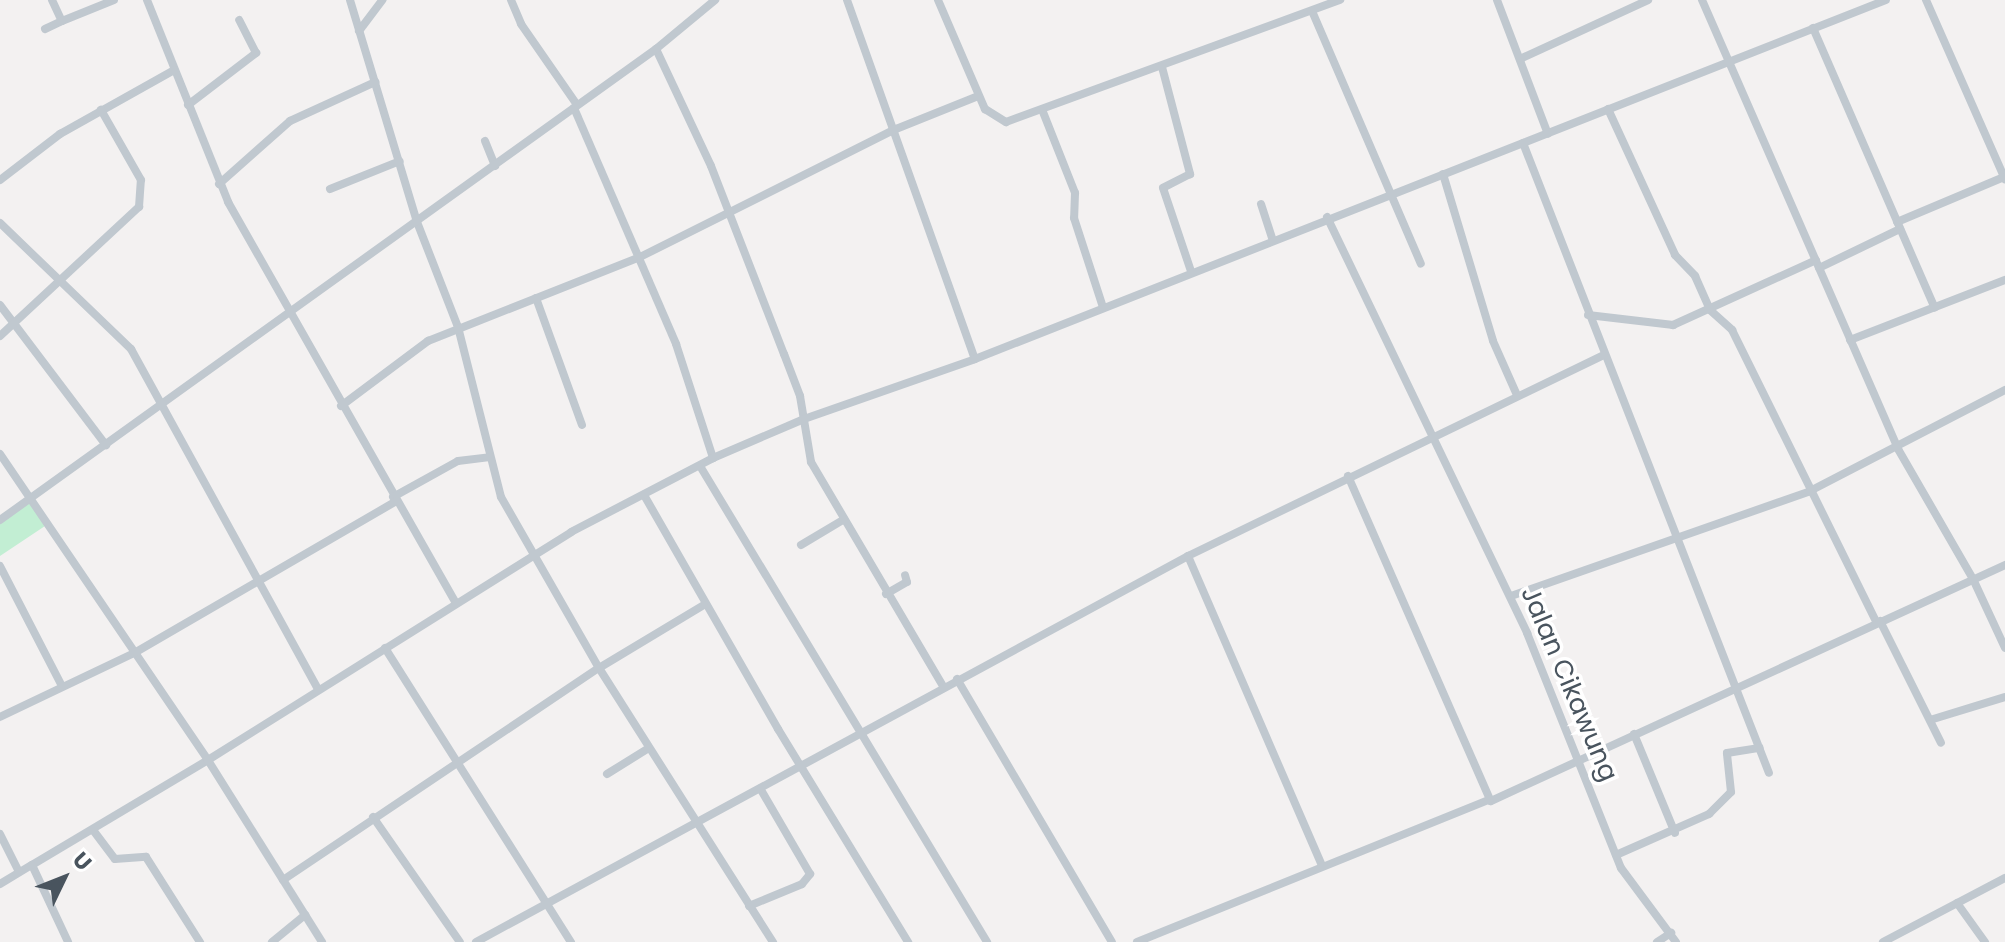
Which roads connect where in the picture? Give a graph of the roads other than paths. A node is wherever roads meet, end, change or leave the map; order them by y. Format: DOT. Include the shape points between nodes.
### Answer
graph roads {
  1 [pos="52,0"];
  2 [pos="114,0"];
  3 [pos="147,0"];
  4 [pos="350,0"];
  5 [pos="382,0"];
  6 [pos="511,0"];
  7 [pos="715,0"];
  8 [pos="849,0"];
  9 [pos="938,0"];
  10 [pos="1340,0"];
  11 [pos="1497,0"];
  12 [pos="1648,0"];
  13 [pos="1702,0"];
  14 [pos="1886,0"];
  15 [pos="1926,0"];
  16 [pos="1312,11"];
  17 [pos="239,20"];
  18 [pos="62,21"];
  19 [pos="1813,28"];
  20 [pos="45,29"];
  21 [pos="359,31"];
  22 [pos="656,49"];
  23 [pos="1520,59"];
  24 [pos="1729,62"];
  25 [pos="1162,67"];
  26 [pos="174,70"];
  27 [pos="375,82"];
  28 [pos="978,96"];
  29 [pos="188,105"];
  30 [pos="576,106"];
  31 [pos="1608,109"];
  32 [pos="101,110"];
  33 [pos="1043,112"];
  34 [pos="896,129"];
  35 [pos="1548,134"];
  36 [pos="485,141"];
  37 [pos="1523,143"];
  38 [pos="2005,151"];
  39 [pos="1994,156"];
  40 [pos="400,161"];
  41 [pos="495,166"];
  42 [pos="1443,174"];
  43 [pos="2005,178"];
  44 [pos="0,180"];
  45 [pos="219,184"];
  46 [pos="330,189"];
  47 [pos="1393,193"];
  48 [pos="1261,204"];
  49 [pos="729,214"];
  50 [pos="1327,217"];
  51 [pos="417,222"];
  52 [pos="0,223"];
  53 [pos="1899,226"];
  54 [pos="1272,238"];
  55 [pos="640,257"];
  56 [pos="1421,264"];
  57 [pos="1817,264"];
  58 [pos="1191,271"];
  59 [pos="2005,280"];
  60 [pos="61,281"];
  61 [pos="536,298"];
  62 [pos="0,305"];
  63 [pos="1103,307"];
  64 [pos="1935,308"];
  65 [pos="1710,310"];
  66 [pos="287,313"];
  67 [pos="1588,315"];
  68 [pos="14,323"];
  69 [pos="458,327"];
  70 [pos="0,336"];
  71 [pos="1850,340"];
  72 [pos="1603,355"];
  73 [pos="975,359"];
  74 [pos="2005,390"];
  75 [pos="1516,393"];
  76 [pos="159,405"];
  77 [pos="341,406"];
  78 [pos="804,419"];
  79 [pos="582,425"];
  80 [pos="1433,436"];
  81 [pos="106,445"];
  82 [pos="1898,449"];
  83 [pos="0,454"];
  84 [pos="713,458"];
  85 [pos="490,460"];
  86 [pos="700,466"];
  87 [pos="1348,476"];
  88 [pos="1810,491"];
  89 [pos="644,495"];
  90 [pos="30,498"];
  91 [pos="394,499"];
  92 [pos="0,520"];
  93 [pos="843,520"];
  94 [pos="1679,538"];
  95 [pos="801,545"];
  96 [pos="1188,556"];
  97 [pos="534,558"];
  98 [pos="2005,565"];
  99 [pos="0,566"];
  100 [pos="905,575"];
  101 [pos="1973,579"];
  102 [pos="260,583"];
  103 [pos="886,594"];
  104 [pos="1511,596"];
  105 [pos="456,603"];
  106 [pos="704,605"];
  107 [pos="1878,622"];
  108 [pos="385,648"];
  109 [pos="2005,648"];
  110 [pos="136,652"];
  111 [pos="599,668"];
  112 [pos="957,679"];
  113 [pos="62,686"];
  114 [pos="943,686"];
  115 [pos="1736,686"];
  116 [pos="318,689"];
  117 [pos="2005,697"];
  118 [pos="0,717"];
  119 [pos="1930,720"];
  120 [pos="862,731"];
  121 [pos="1634,734"];
  122 [pos="1941,743"];
  123 [pos="649,748"];
  124 [pos="1760,748"];
  125 [pos="208,760"];
  126 [pos="1582,762"];
  127 [pos="459,764"];
  128 [pos="800,765"];
  129 [pos="1769,773"];
  130 [pos="607,774"];
  131 [pos="760,788"];
  132 [pos="1489,800"];
  133 [pos="373,817"];
  134 [pos="695,824"];
  135 [pos="93,830"];
  136 [pos="1675,833"];
  137 [pos="0,834"];
  138 [pos="1616,855"];
  139 [pos="1321,864"];
  140 [pos="32,865"];
  141 [pos="19,872"];
  142 [pos="2005,878"];
  143 [pos="283,880"];
  144 [pos="0,884"];
  145 [pos="545,903"];
  146 [pos="1957,903"];
  147 [pos="749,906"];
  148 [pos="305,915"];
  149 [pos="1671,933"];
  150 [pos="65,941"];
  151 [pos="200,942"];
  152 [pos="272,942"];
  153 [pos="322,942"];
  154 [pos="460,942"];
  155 [pos="476,942"];
  156 [pos="571,942"];
  157 [pos="773,942"];
  158 [pos="908,942"];
  159 [pos="987,942"];
  160 [pos="1112,942"];
  161 [pos="1137,942"];
  162 [pos="1657,942"];
  163 [pos="1676,942"];
  164 [pos="1883,942"];
  165 [pos="1985,942"];
  1 -- 18 [label="street"];
  2 -- 18 [label="street"];
  3 -- 26 [label="street"];
  4 -- 21 [label="street"];
  5 -- 21 [label="street"];
  6 -- 30 [label="street" via="521,24"];
  7 -- 22 [label="street"];
  8 -- 34 [label="street"];
  9 -- 28 [label="street"];
  10 -- 16 [label="street"];
  11 -- 23 [label="street"];
  12 -- 23 [label="street"];
  13 -- 24 [label="street"];
  14 -- 19 [label="street"];
  15 -- 39 [label="street"];
  16 -- 25 [label="street"];
  16 -- 47 [label="street"];
  17 -- 29 [label="street" via="256,53"];
  18 -- 20 [label="street"];
  19 -- 24 [label="street"];
  19 -- 53 [label="street"];
  21 -- 27 [label="street"];
  22 -- 30 [label="street"];
  22 -- 49 [label="street"];
  23 -- 35 [label="street"];
  24 -- 31 [label="street"];
  24 -- 57 [label="street"];
  25 -- 33 [label="street"];
  25 -- 58 [label="street" via="1190,174 1163,188"];
  26 -- 29 [label="street"];
  26 -- 32 [label="street"];
  27 -- 40 [label="street"];
  27 -- 45 [label="street" via="290,121"];
  28 -- 33 [label="street" via="985,109 1006,122"];
  28 -- 34 [label="street"];
  29 -- 45 [label="street"];
  30 -- 41 [label="street"];
  30 -- 55 [label="street"];
  31 -- 35 [label="street"];
  31 -- 65 [label="street" via="1669,244 1695,276"];
  32 -- 44 [label="street"];
  32 -- 60 [label="street" via="141,180 141,200 125,223"];
  33 -- 63 [label="street" via="1075,193 1074,218"];
  34 -- 49 [label="street"];
  34 -- 73 [label="street"];
  35 -- 37 [label="street"];
  36 -- 41 [label="street"];
  37 -- 42 [label="street"];
  37 -- 67 [label="street"];
  38 -- 39 [label="street"];
  39 -- 43 [label="street"];
  40 -- 46 [label="street"];
  40 -- 51 [label="street"];
  41 -- 51 [label="street"];
  42 -- 47 [label="street"];
  42 -- 75 [label="street" via="1493,341"];
  43 -- 53 [label="street"];
  45 -- 66 [label="street"];
  47 -- 50 [label="street"];
  47 -- 56 [label="street"];
  48 -- 54 [label="street"];
  49 -- 55 [label="street"];
  49 -- 78 [label="street" via="800,396"];
  50 -- 54 [label="street"];
  50 -- 80 [label="street, Jalan Cikawung"];
  51 -- 66 [label="street"];
  51 -- 69 [label="street"];
  52 -- 60 [label="street"];
  53 -- 57 [label="street"];
  53 -- 64 [label="street"];
  54 -- 58 [label="street"];
  55 -- 61 [label="street"];
  55 -- 84 [label="street"];
  57 -- 65 [label="street"];
  57 -- 71 [label="street"];
  58 -- 63 [label="street"];
  59 -- 64 [label="street"];
  60 -- 68 [label="street"];
  60 -- 76 [label="street" via="109,324 139,362"];
  61 -- 69 [label="street"];
  61 -- 79 [label="street"];
  62 -- 68 [label="street"];
  63 -- 73 [label="street"];
  64 -- 71 [label="street"];
  65 -- 67 [label="street" via="1667,326"];
  65 -- 88 [label="street" via="1732,330"];
  66 -- 76 [label="street"];
  66 -- 77 [label="street"];
  67 -- 72 [label="street"];
  68 -- 70 [label="street"];
  68 -- 81 [label="street"];
  69 -- 77 [label="street" via="387,367"];
  69 -- 85 [label="street"];
  71 -- 82 [label="street"];
  72 -- 75 [label="street"];
  72 -- 94 [label="street"];
  73 -- 78 [label="street"];
  74 -- 82 [label="street"];
  75 -- 80 [label="street"];
  76 -- 81 [label="street"];
  76 -- 102 [label="street"];
  77 -- 91 [label="street"];
  78 -- 84 [label="street"];
  78 -- 93 [label="street" via="811,462"];
  80 -- 87 [label="street"];
  80 -- 104 [label="street, Jalan Cikawung"];
  81 -- 90 [label="street"];
  82 -- 88 [label="street"];
  82 -- 101 [label="street"];
  83 -- 90 [label="street"];
  84 -- 86 [label="street"];
  85 -- 91 [label="street" via="442,467"];
  85 -- 97 [label="street" via="501,497"];
  86 -- 89 [label="street"];
  86 -- 120 [label="street"];
  87 -- 96 [label="street"];
  87 -- 132 [label="street"];
  88 -- 94 [label="street"];
  88 -- 107 [label="street"];
  89 -- 97 [label="street"];
  89 -- 106 [label="street"];
  90 -- 92 [label="street"];
  90 -- 110 [label="street"];
  91 -- 102 [label="street"];
  91 -- 105 [label="street"];
  93 -- 95 [label="street"];
  93 -- 103 [label="street"];
  94 -- 104 [label="street"];
  94 -- 115 [label="street"];
  96 -- 112 [label="street"];
  96 -- 139 [label="street"];
  97 -- 105 [label="street"];
  97 -- 111 [label="street"];
  98 -- 101 [label="street"];
  99 -- 113 [label="street"];
  100 -- 103 [label="street" via="907,582"];
  101 -- 107 [label="street"];
  101 -- 109 [label="street"];
  102 -- 110 [label="street"];
  102 -- 116 [label="street"];
  103 -- 114 [label="street"];
  104 -- 126 [label="street, Jalan Cikawung"];
  105 -- 108 [label="street"];
  106 -- 111 [label="street"];
  106 -- 128 [label="street"];
  107 -- 115 [label="street"];
  107 -- 119 [label="street"];
  108 -- 116 [label="street"];
  108 -- 127 [label="street"];
  110 -- 113 [label="street"];
  110 -- 125 [label="street"];
  111 -- 123 [label="street"];
  111 -- 127 [label="street"];
  112 -- 114 [label="street"];
  112 -- 160 [label="street"];
  113 -- 118 [label="street"];
  114 -- 120 [label="street"];
  115 -- 121 [label="street"];
  115 -- 124 [label="street"];
  116 -- 125 [label="street"];
  117 -- 119 [label="street"];
  119 -- 122 [label="street"];
  120 -- 128 [label="street"];
  120 -- 159 [label="street"];
  121 -- 126 [label="street"];
  121 -- 136 [label="street"];
  123 -- 130 [label="street"];
  123 -- 134 [label="street"];
  124 -- 129 [label="street"];
  124 -- 136 [label="street" via="1727,753 1730,796"];
  125 -- 135 [label="street"];
  125 -- 143 [label="street"];
  126 -- 132 [label="street"];
  126 -- 138 [label="street, Jalan Cikawung"];
  127 -- 133 [label="street"];
  127 -- 145 [label="street"];
  128 -- 131 [label="street"];
  128 -- 158 [label="street"];
  131 -- 134 [label="street"];
  131 -- 147 [label="street" via="810,874 802,884"];
  132 -- 139 [label="street"];
  133 -- 143 [label="street"];
  133 -- 154 [label="street"];
  134 -- 145 [label="street"];
  134 -- 147 [label="street"];
  135 -- 140 [label="street"];
  135 -- 151 [label="street" via="112,857 146,857"];
  136 -- 138 [label="street"];
  137 -- 141 [label="street"];
  138 -- 149 [label="street, Jalan Cikawung"];
  139 -- 161 [label="street"];
  140 -- 141 [label="street"];
  140 -- 150 [label="street"];
  141 -- 144 [label="street"];
  142 -- 146 [label="street"];
  143 -- 148 [label="street"];
  145 -- 155 [label="street"];
  145 -- 156 [label="street"];
  146 -- 164 [label="street"];
  146 -- 165 [label="street"];
  147 -- 157 [label="street"];
  148 -- 152 [label="street"];
  148 -- 153 [label="street"];
  149 -- 162 [label="street"];
  149 -- 163 [label="street, Jalan Cikawung"];
}
